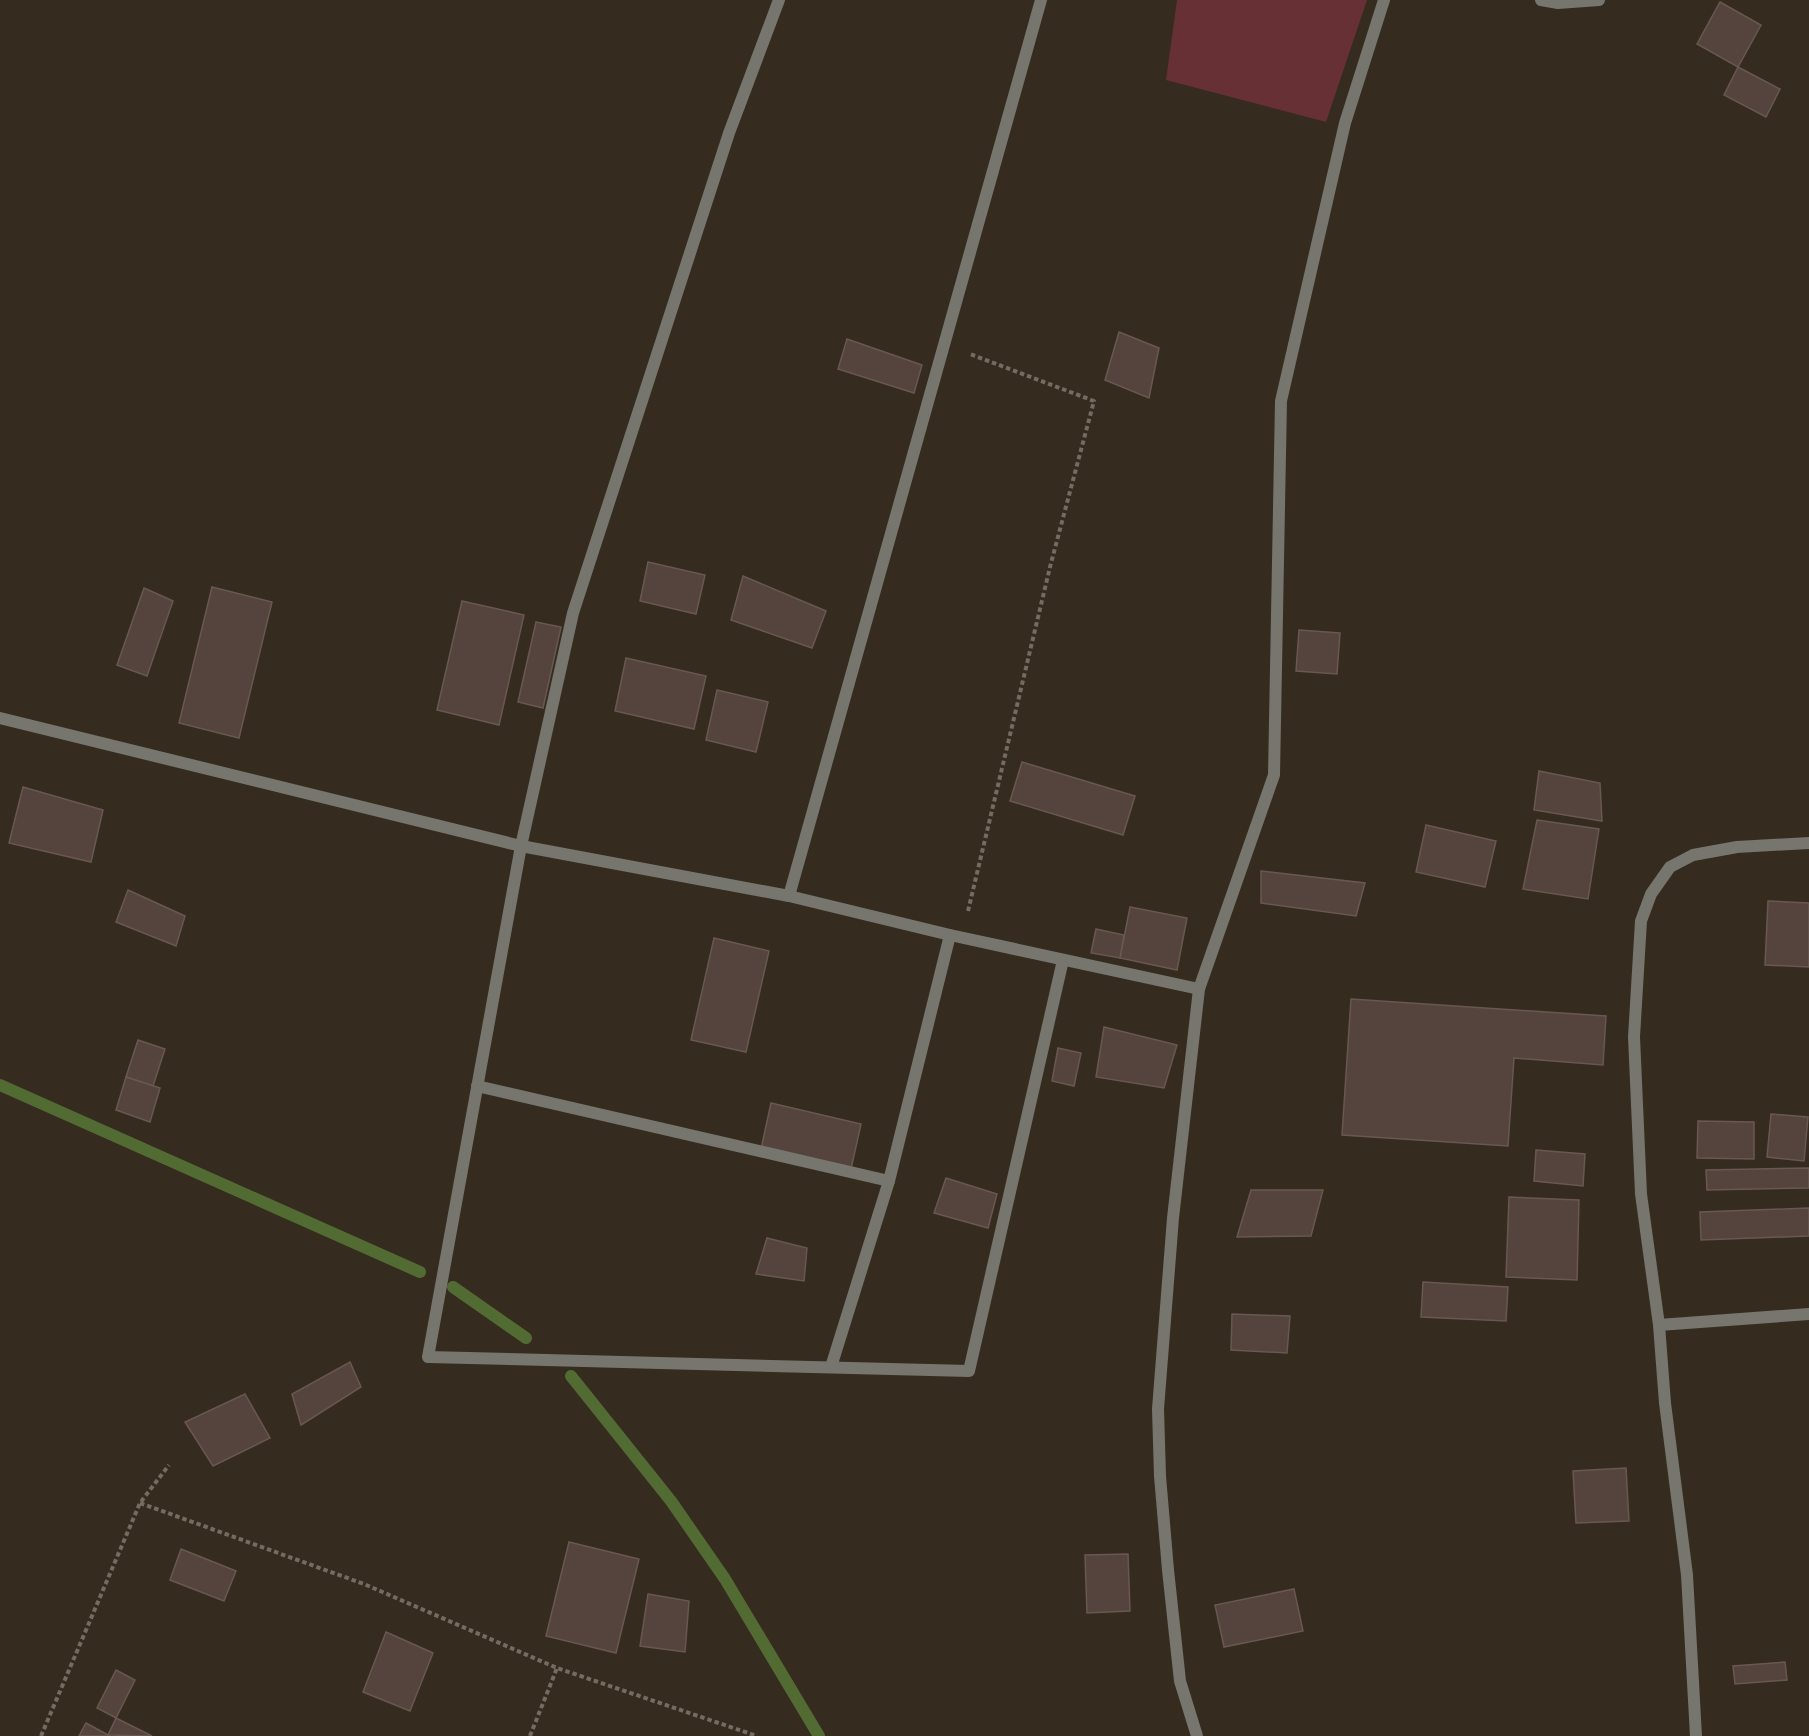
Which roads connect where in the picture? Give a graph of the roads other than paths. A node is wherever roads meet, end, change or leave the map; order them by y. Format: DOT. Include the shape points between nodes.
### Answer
graph roads {
  1 [pos="779,0"];
  2 [pos="1041,0"];
  3 [pos="1384,0"];
  4 [pos="1541,0"];
  5 [pos="1599,0"];
  6 [pos="0,718"];
  7 [pos="1809,843"];
  8 [pos="521,846"];
  9 [pos="789,896"];
  10 [pos="956,937"];
  11 [pos="1063,960"];
  12 [pos="1199,989"];
  13 [pos="477,1086"];
  14 [pos="889,1181"];
  15 [pos="1809,1314"];
  16 [pos="1659,1325"];
  17 [pos="831,1367"];
  18 [pos="1197,1736"];
  19 [pos="1696,1736"];
  1 -- 8 [label="street" via="729,133 573,613"];
  2 -- 9 [label="street"];
  3 -- 12 [label="street" via="1345,123 1281,401 1274,775"];
  4 -- 5 [label="street"];
  6 -- 8 [label="street"];
  7 -- 16 [label="street" via="1737,847 1693,855 1670,867 1651,894 1641,921 1634,1037 1641,1194"];
  8 -- 9 [label="street"];
  8 -- 13 [label="street"];
  9 -- 10 [label="street"];
  10 -- 11 [label="street"];
  10 -- 14 [label="street"];
  11 -- 12 [label="street"];
  11 -- 17 [label="street" via="969,1371"];
  12 -- 18 [label="street" via="1173,1218 1158,1408 1165,1535 1180,1681"];
  13 -- 14 [label="street"];
  13 -- 17 [label="street" via="428,1357"];
  14 -- 17 [label="street"];
  15 -- 16 [label="street"];
  16 -- 19 [label="street" via="1687,1575"];
}
